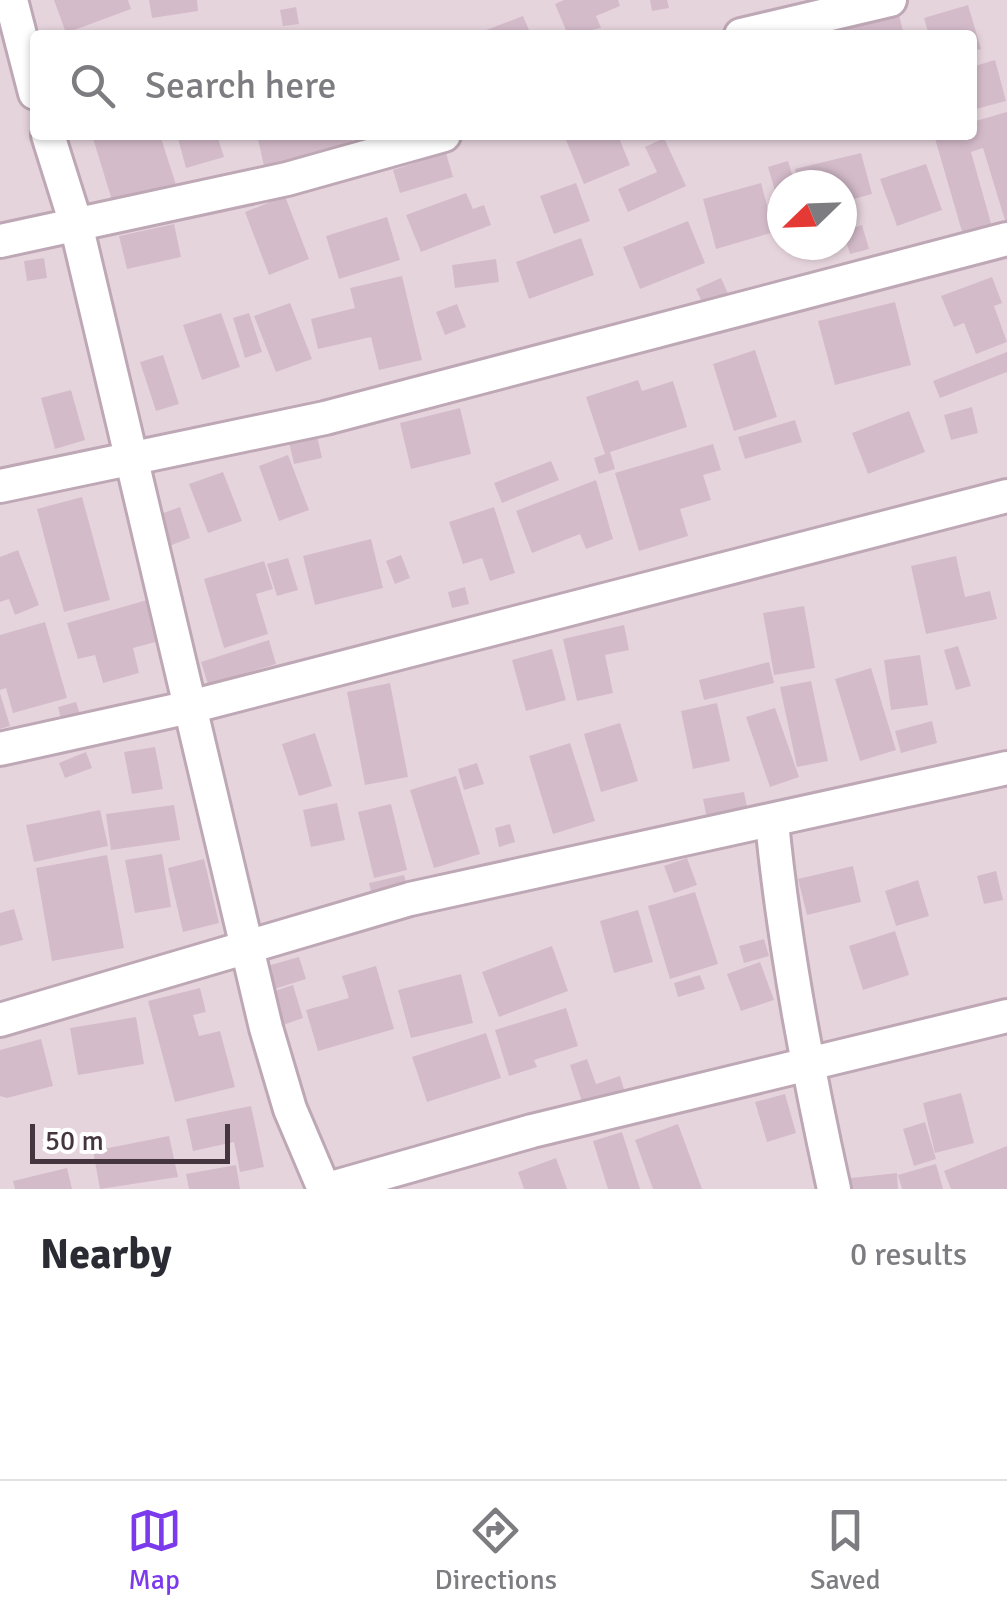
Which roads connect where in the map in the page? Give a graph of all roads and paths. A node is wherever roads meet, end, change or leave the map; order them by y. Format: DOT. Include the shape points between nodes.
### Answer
graph roads {
  1 [pos="11,0"];
  2 [pos="890,0"];
  3 [pos="762,30"];
  4 [pos="30,68"];
  5 [pos="50,140"];
  6 [pos="426,140"];
  7 [pos="76,224"];
  8 [pos="1007,238"];
  9 [pos="0,241"];
  10 [pos="130,460"];
  11 [pos="0,486"];
  12 [pos="1007,496"];
  13 [pos="190,706"];
  14 [pos="0,749"];
  15 [pos="1007,768"];
  16 [pos="772,822"];
  17 [pos="248,949"];
  18 [pos="1007,1016"];
  19 [pos="0,1020"];
  20 [pos="806,1064"];
  21 [pos="326,1189"];
  22 [pos="834,1189"];
  1 -- 4 [label="street"];
  2 -- 3 [label="street"];
  5 -- 7 [label="street"];
  6 -- 7 [label="street" via="286,179"];
  7 -- 9 [label="street"];
  7 -- 10 [label="street"];
  8 -- 10 [label="street" via="325,418"];
  10 -- 11 [label="street"];
  10 -- 13 [label="street"];
  12 -- 13 [label="street"];
  13 -- 14 [label="street"];
  13 -- 17 [label="street"];
  15 -- 16 [label="street"];
  16 -- 17 [label="street" via="410,899"];
  16 -- 20 [label="street"];
  17 -- 19 [label="street"];
  17 -- 21 [label="street" via="290,1108"];
  18 -- 20 [label="street"];
  20 -- 21 [label="street"];
  20 -- 22 [label="street"];
}
